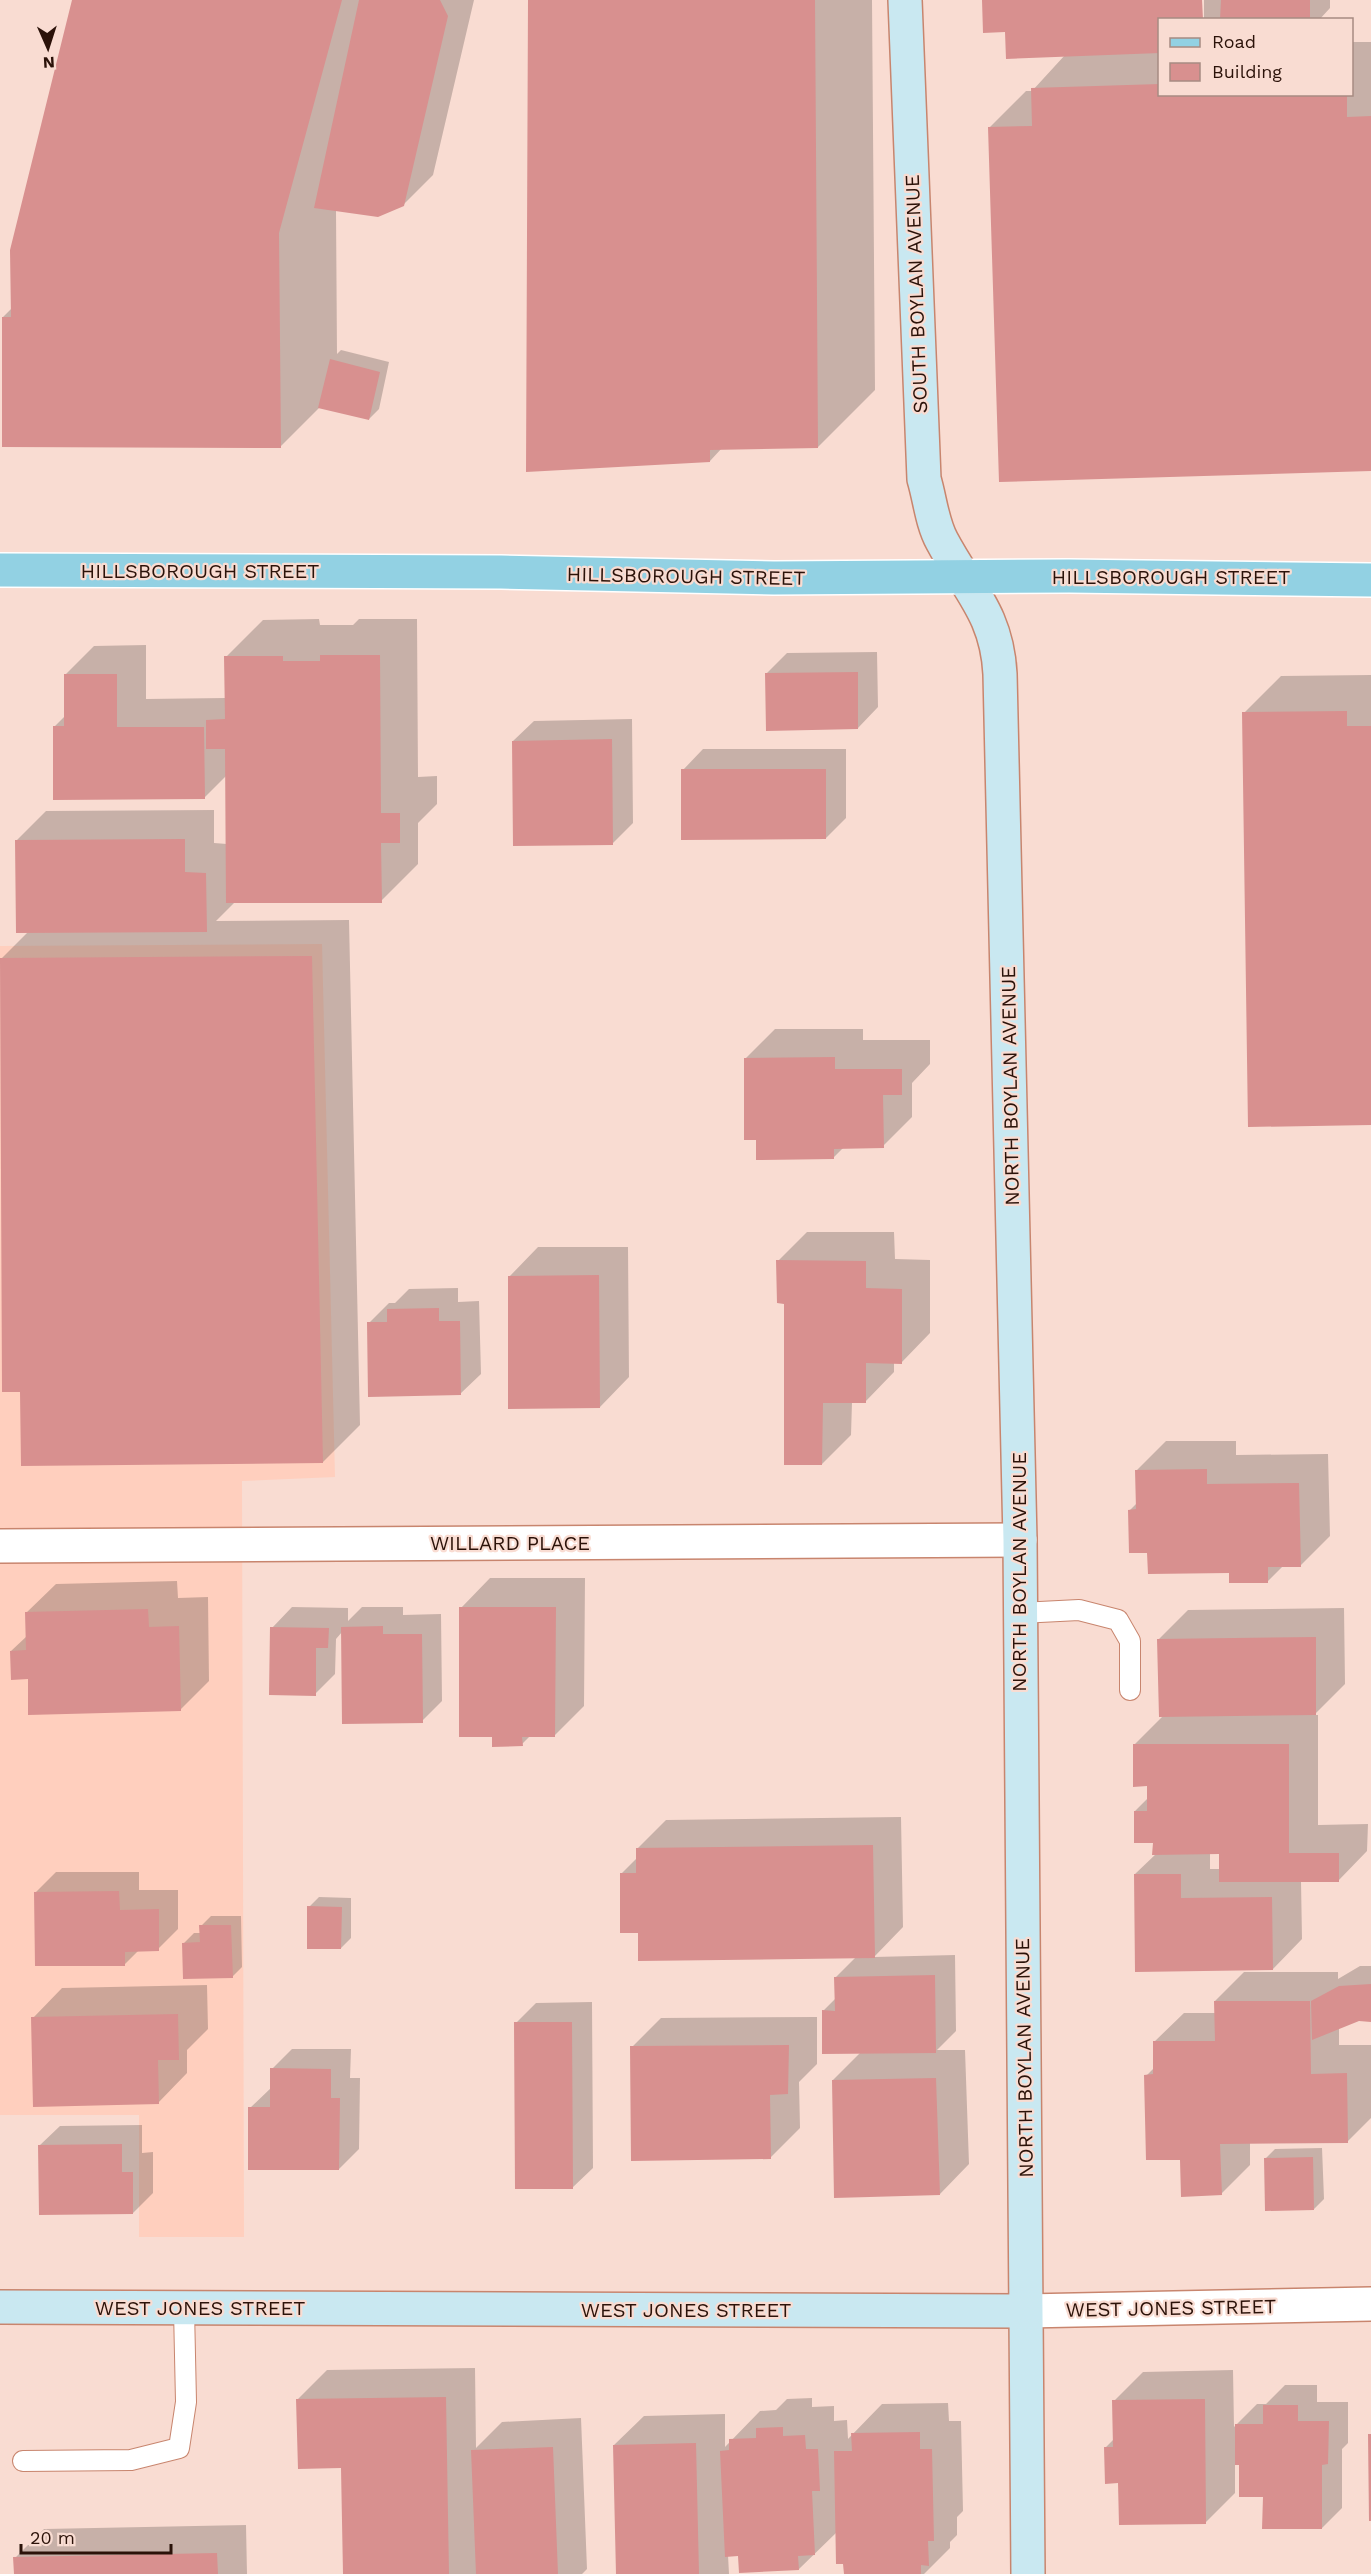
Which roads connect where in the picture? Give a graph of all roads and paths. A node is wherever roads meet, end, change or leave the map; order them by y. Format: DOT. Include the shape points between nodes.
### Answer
graph roads {
  1 [pos="905,0"];
  2 [pos="0,570"];
  3 [pos="964,578"];
  4 [pos="1371,580"];
  5 [pos="1020,1540"];
  6 [pos="0,1546"];
  7 [pos="1020,1613"];
  8 [pos="1130,1690"];
  9 [pos="1371,2304"];
  10 [pos="0,2307"];
  11 [pos="184,2309"];
  12 [pos="1026,2311"];
  13 [pos="23,2461"];
  14 [pos="1028,2574"];
  1 -- 3 [label="street, SOUTH BOYLAN AVENUE" via="924,479 940,539"];
  2 -- 3 [label="main road, HILLSBOROUGH STREET"];
  3 -- 4 [label="main road, HILLSBOROUGH STREET"];
  3 -- 5 [label="street, NORTH BOYLAN AVENUE" via="987,614 999,649"];
  5 -- 6 [label="street, WILLARD PLACE"];
  5 -- 7 [label="street, NORTH BOYLAN AVENUE"];
  7 -- 8 [label="lane" via="1080,1610 1118,1620 1130,1641"];
  7 -- 12 [label="street, NORTH BOYLAN AVENUE"];
  9 -- 12 [label="street, WEST JONES STREET"];
  10 -- 11 [label="street, WEST JONES STREET"];
  11 -- 12 [label="street, WEST JONES STREET"];
  11 -- 13 [label="lane" via="186,2402 179,2448 131,2460"];
  12 -- 14 [label="street, NORTH BOYLAN AVENUE"];
}
